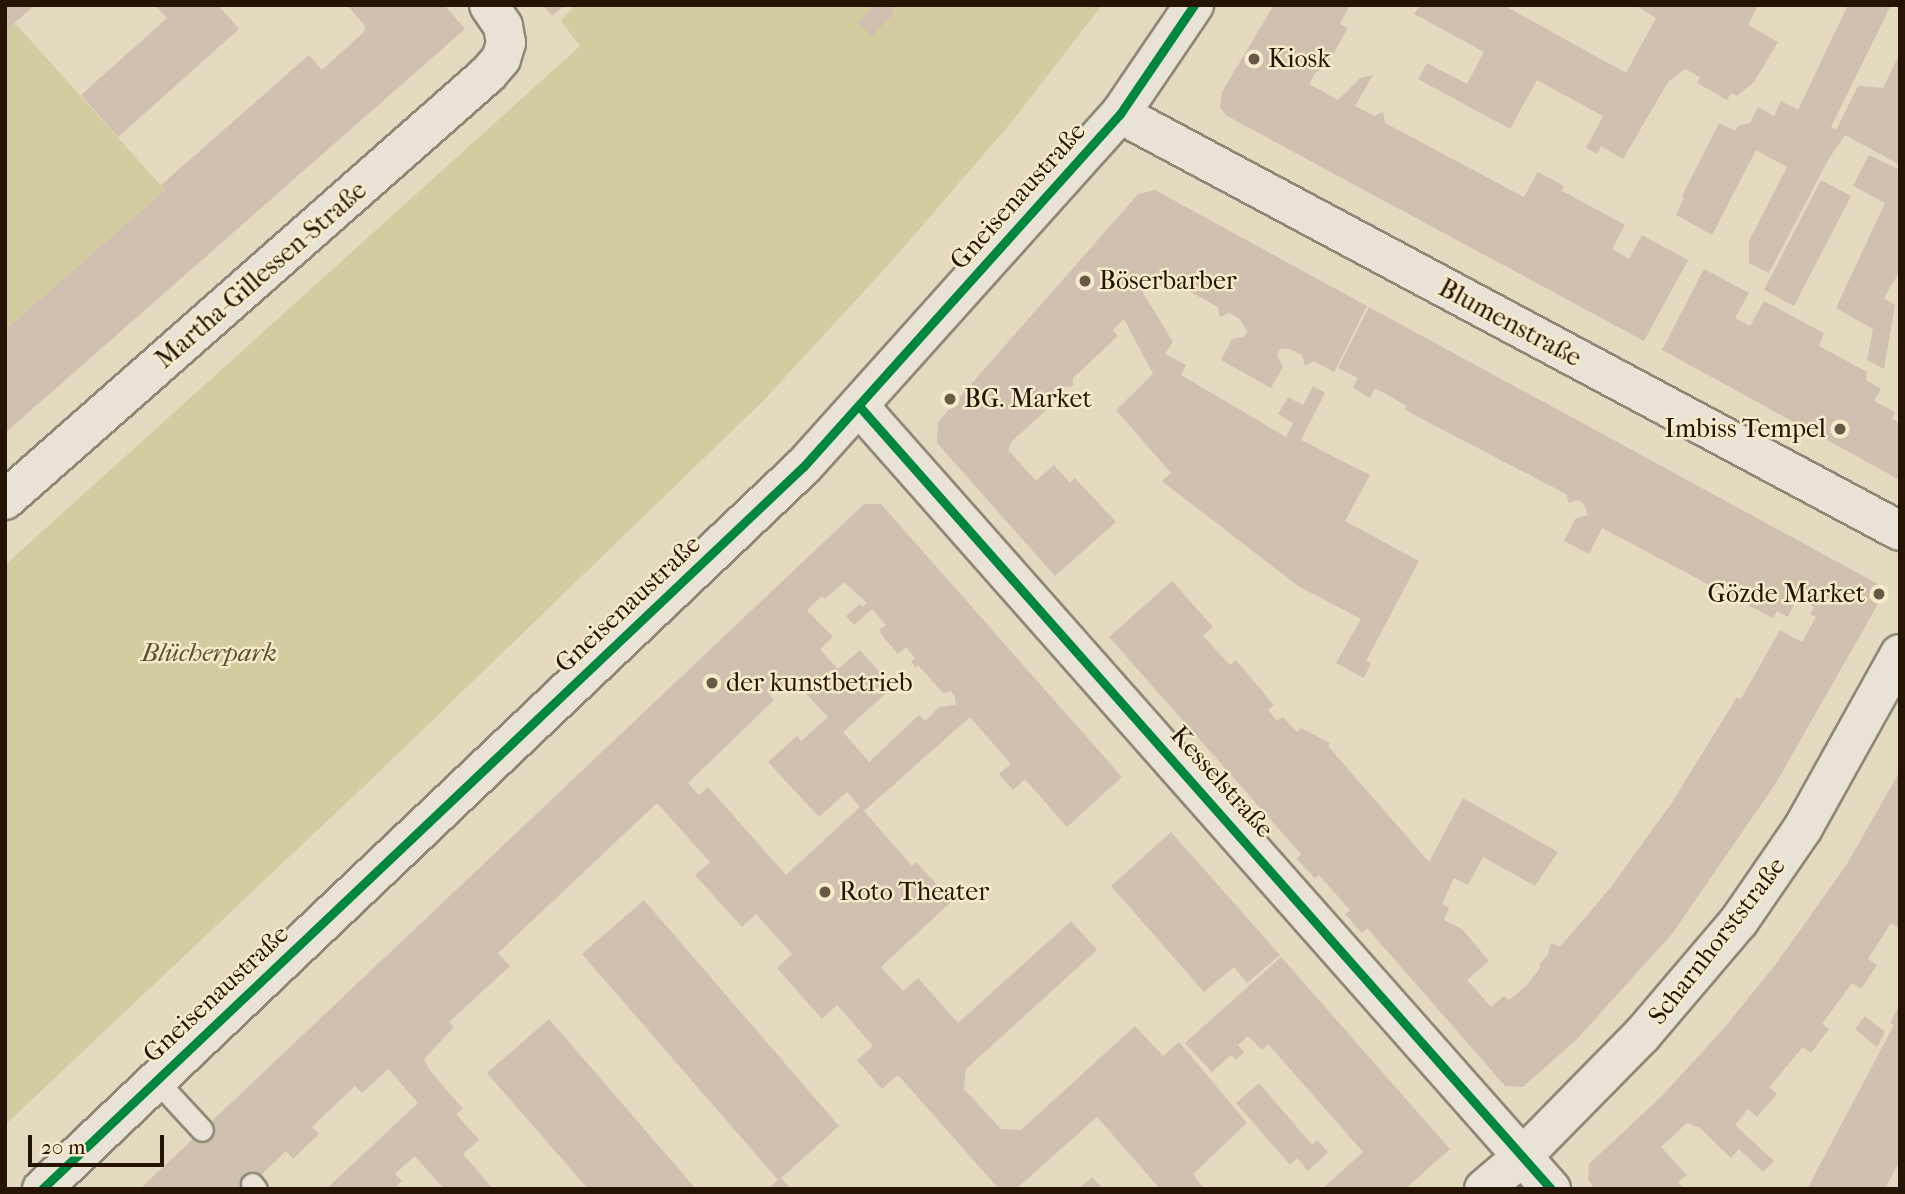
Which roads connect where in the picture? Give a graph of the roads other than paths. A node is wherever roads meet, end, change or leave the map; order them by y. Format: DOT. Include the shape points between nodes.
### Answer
graph roads {
  1 [pos="489,5"];
  2 [pos="1194,5"];
  3 [pos="1121,114"];
  4 [pos="859,406"];
  5 [pos="5,500"];
  6 [pos="1900,531"];
  7 [pos="1900,654"];
  8 [pos="155,1079"];
  9 [pos="202,1130"];
  10 [pos="1524,1154"];
  11 [pos="42,1189"];
  12 [pos="1484,1189"];
  13 [pos="1551,1189"];
  1 -- 5 [label="street, Martha-Gillessen-Straße" via="503,26 506,43 501,59 488,74"];
  2 -- 3 [label="street, Gneisenaustraße"];
  3 -- 4 [label="street, Gneisenaustraße"];
  3 -- 6 [label="street, Blumenstraße"];
  4 -- 8 [label="street, Gneisenaustraße" via="738,530"];
  4 -- 10 [label="street, Kesselstraße"];
  7 -- 10 [label="street, Scharnhorststraße" via="1804,828 1739,921 1642,1035"];
  8 -- 9 [label="lane"];
  8 -- 11 [label="street, Gneisenaustraße"];
  10 -- 12 [label="street, Scharnhorststraße"];
  10 -- 13 [label="street, Kesselstraße"];
}
